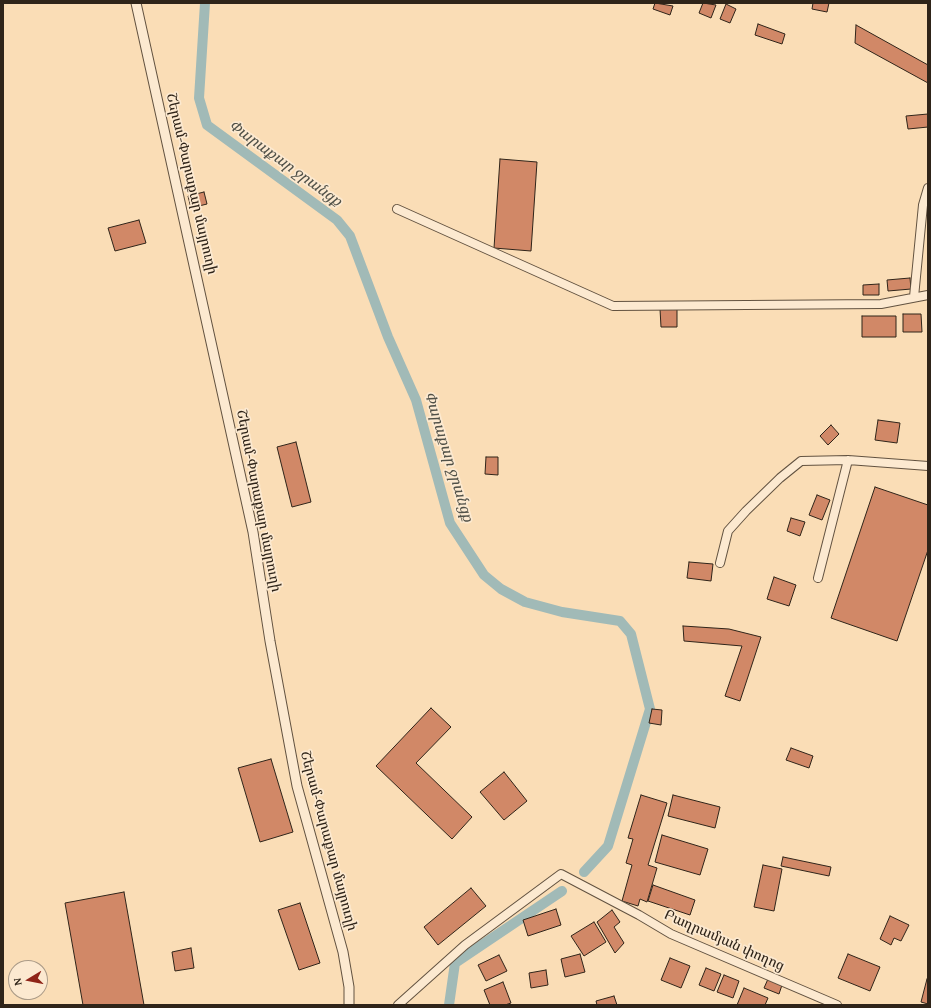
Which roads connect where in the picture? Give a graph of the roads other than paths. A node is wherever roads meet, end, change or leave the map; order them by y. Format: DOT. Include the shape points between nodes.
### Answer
graph roads {
  1 [pos="136,3"];
  2 [pos="928,188"];
  3 [pos="397,209"];
  4 [pos="928,295"];
  5 [pos="914,297"];
  6 [pos="848,460"];
  7 [pos="928,466"];
  8 [pos="720,563"];
  9 [pos="818,578"];
  10 [pos="349,1005"];
  11 [pos="398,1005"];
  12 [pos="837,1005"];
  1 -- 10 [label="street, Շերամ-Փարաքար մայրուղի" via="253,532 297,786 343,952 349,987"];
  2 -- 5 [label="street" via="923,205"];
  3 -- 5 [label="street" via="613,306 881,304"];
  4 -- 5 [label="street"];
  6 -- 7 [label="street"];
  6 -- 8 [label="street" via="801,461 751,505 728,531"];
  6 -- 9 [label="street"];
  11 -- 12 [label="street, Բաղրամյան փողոց" via="465,945 561,874 671,934"];
}
